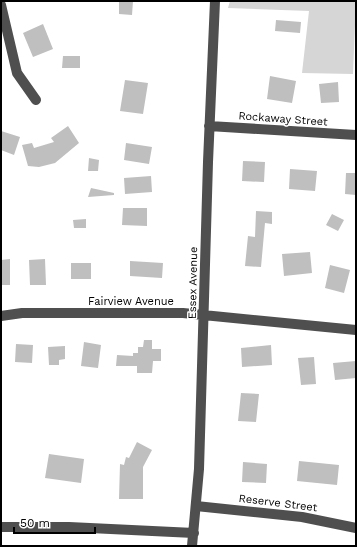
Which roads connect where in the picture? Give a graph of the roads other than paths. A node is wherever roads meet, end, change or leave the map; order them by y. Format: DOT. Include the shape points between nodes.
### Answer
graph roads {
  1 [pos="215,1"];
  2 [pos="220,1"];
  3 [pos="1,5"];
  4 [pos="214,21"];
  5 [pos="36,100"];
  6 [pos="209,126"];
  7 [pos="356,135"];
  8 [pos="204,315"];
  9 [pos="1,316"];
  10 [pos="356,330"];
  11 [pos="196,506"];
  12 [pos="1,527"];
  13 [pos="356,528"];
  14 [pos="194,533"];
  15 [pos="192,546"];
  1 -- 4 [label="street, Essex Avenue"];
  2 -- 4 [label="street, Essex Avenue"];
  3 -- 5 [label="street" via="17,73"];
  4 -- 6 [label="street, Essex Avenue"];
  6 -- 7 [label="street, Rockaway Street"];
  6 -- 8 [label="street, Essex Avenue"];
  8 -- 9 [label="street, Fairview Avenue" via="175,313"];
  8 -- 10 [label="street, Fairview Avenue"];
  8 -- 11 [label="street, Essex Avenue"];
  11 -- 13 [label="street, Reserve Street" via="302,517"];
  11 -- 14 [label="street, Essex Avenue"];
  12 -- 14 [label="street" via="68,527"];
  14 -- 15 [label="street, Essex Avenue"];
}
